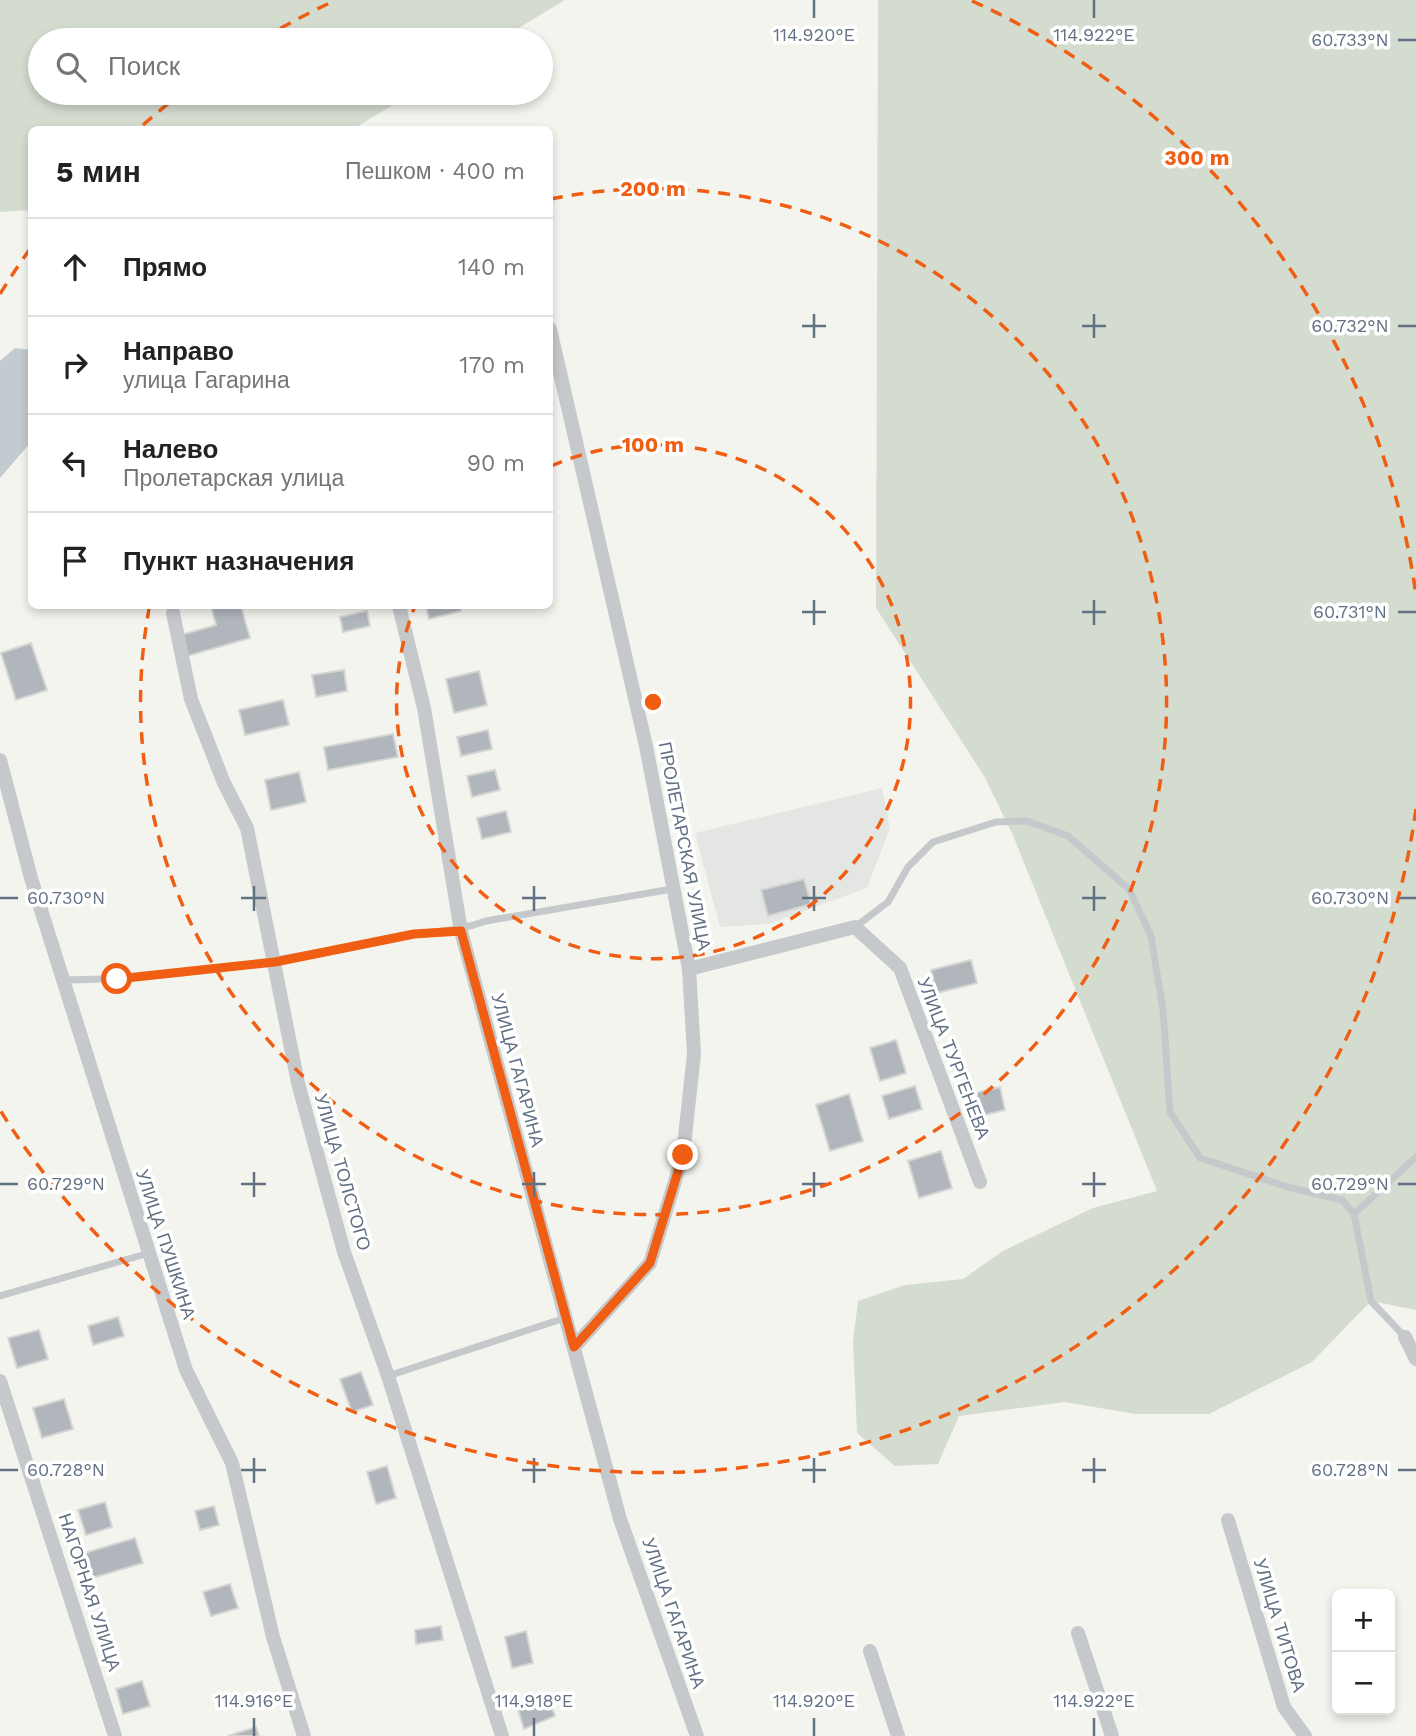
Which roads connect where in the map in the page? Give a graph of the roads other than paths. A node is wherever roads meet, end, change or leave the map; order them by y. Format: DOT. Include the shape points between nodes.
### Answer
graph roads {
  1 [pos="553,341"];
  2 [pos="399,609"];
  3 [pos="173,613"];
  4 [pos="0,760"];
  5 [pos="672,888"];
  6 [pos="855,927"];
  7 [pos="461,931"];
  8 [pos="275,962"];
  9 [pos="689,969"];
  10 [pos="62,979"];
  11 [pos="1416,1157"];
  12 [pos="980,1182"];
  13 [pos="1354,1214"];
  14 [pos="149,1253"];
  15 [pos="0,1296"];
  16 [pos="565,1318"];
  17 [pos="1405,1337"];
  18 [pos="574,1347"];
  19 [pos="1416,1360"];
  20 [pos="388,1376"];
  21 [pos="0,1381"];
  22 [pos="1228,1520"];
  23 [pos="1078,1633"];
  24 [pos="870,1651"];
  25 [pos="115,1736"];
  26 [pos="304,1736"];
  27 [pos="502,1736"];
  28 [pos="697,1736"];
  29 [pos="898,1736"];
  30 [pos="1112,1736"];
  31 [pos="1306,1736"];
  1 -- 5 [label="street, ПРОЛЕТАРСКАЯ УЛИЦА" via="646,746"];
  2 -- 7 [label="street, УЛИЦА ГАГАРИНА" via="424,708"];
  3 -- 8 [label="street, УЛИЦА ТОЛСТОГО" via="191,699 247,828"];
  4 -- 10 [label="street, УЛИЦА ПУШКИНА"];
  5 -- 7 [label="lane" via="486,921"];
  5 -- 9 [label="street, ПРОЛЕТАРСКАЯ УЛИЦА"];
  6 -- 9 [label="street"];
  6 -- 12 [label="street, УЛИЦА ТУРГЕНЕВА" via="900,968"];
  6 -- 13 [label="lane" via="888,902 908,867 933,842 996,822 1027,821 1068,836 1129,888 1151,936 1163,1010 1170,1112 1200,1158 1342,1200"];
  7 -- 8 [label="lane" via="414,934"];
  7 -- 16 [label="street, УЛИЦА ГАГАРИНА"];
  8 -- 10 [label="lane" via="117,979"];
  8 -- 20 [label="street, УЛИЦА ТОЛСТОГО" via="298,1083 344,1252"];
  9 -- 18 [label="street, ПРОЛЕТАРСКАЯ УЛИЦА" via="694,1054 683,1155 650,1263"];
  10 -- 14 [label="street, УЛИЦА ПУШКИНА"];
  11 -- 13 [label="lane"];
  13 -- 17 [label="lane" via="1371,1301"];
  14 -- 15 [label="lane"];
  14 -- 26 [label="street, УЛИЦА ПУШКИНА" via="186,1370 232,1464 273,1637"];
  16 -- 18 [label="street, УЛИЦА ГАГАРИНА"];
  16 -- 20 [label="lane"];
  17 -- 19 [label="street"];
  18 -- 28 [label="street, УЛИЦА ГАГАРИНА" via="620,1519"];
  20 -- 27 [label="street, УЛИЦА ТОЛСТОГО"];
  21 -- 25 [label="street, НАГОРНАЯ УЛИЦА"];
  22 -- 31 [label="street, УЛИЦА ТИТОВА" via="1284,1707"];
  23 -- 30 [label="street"];
  24 -- 29 [label="street"];
}
